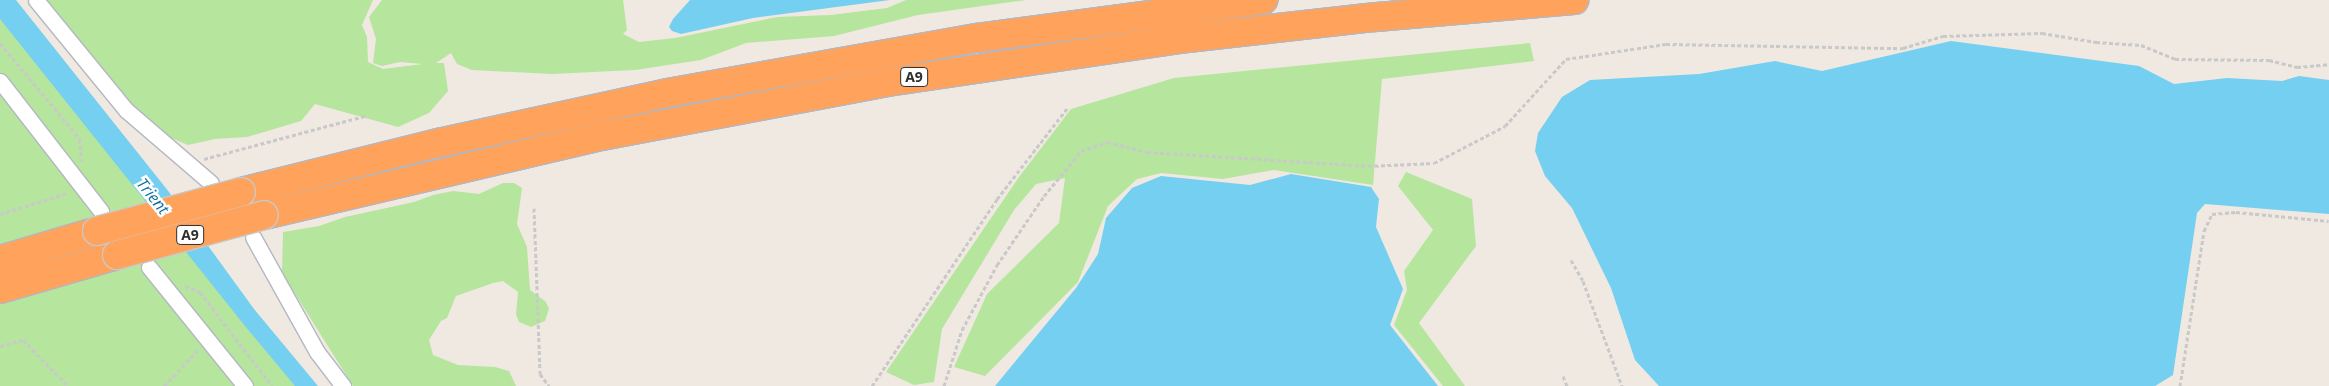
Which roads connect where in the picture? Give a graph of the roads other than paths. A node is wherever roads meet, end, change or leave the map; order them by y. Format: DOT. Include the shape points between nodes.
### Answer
graph roads {
  1 [pos="36,0"];
  2 [pos="1262,0"];
  3 [pos="1574,0"];
  4 [pos="0,81"];
  5 [pos="211,183"];
  6 [pos="99,221"];
  7 [pos="259,226"];
  8 [pos="0,260"];
  9 [pos="153,271"];
  10 [pos="0,289"];
  11 [pos="245,386"];
  12 [pos="343,386"];
  1 -- 5 [label="street" via="126,110"];
  2 -- 6 [label="highway, A9, bridge" via="977,38 686,90 438,143 241,192"];
  3 -- 7 [label="highway, A9" via="1199,36 888,82 602,136"];
  4 -- 6 [label="street" via="83,189"];
  6 -- 8 [label="highway, A9"];
  7 -- 10 [label="highway, A9, bridge" via="117,255"];
  7 -- 12 [label="street" via="317,352"];
  9 -- 11 [label="street"];
}
